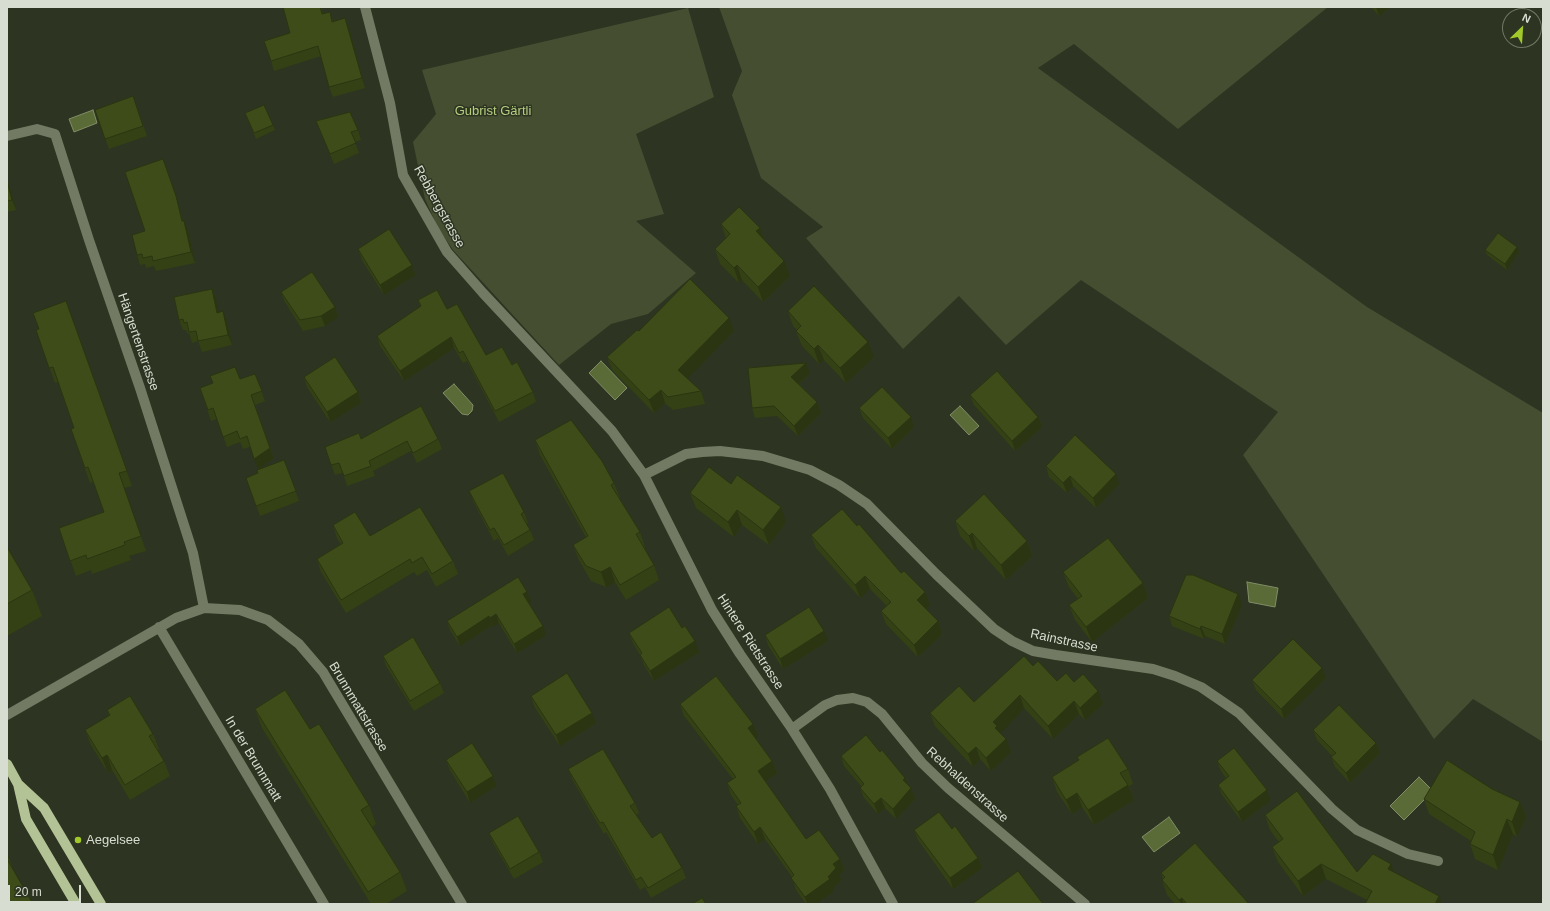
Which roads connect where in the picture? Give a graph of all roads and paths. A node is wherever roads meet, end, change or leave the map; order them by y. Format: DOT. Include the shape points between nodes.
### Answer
graph roads {
  1 [pos="365,7"];
  2 [pos="7,136"];
  3 [pos="581,399"];
  4 [pos="644,475"];
  5 [pos="204,608"];
  6 [pos="159,627"];
  7 [pos="7,715"];
  8 [pos="792,729"];
  9 [pos="7,764"];
  10 [pos="18,784"];
  11 [pos="1438,861"];
  12 [pos="76,904"];
  13 [pos="101,904"];
  14 [pos="324,904"];
  15 [pos="462,904"];
  16 [pos="893,904"];
  17 [pos="1085,904"];
  1 -- 3 [label="street, Rebbergstrasse" via="390,103 403,175 446,252"];
  2 -- 5 [label="street, Hängertenstrasse" via="37,129 55,134 193,553"];
  3 -- 4 [label="street, Hintere Rietstrasse" via="612,431"];
  4 -- 8 [label="street, Hintere Rietstrasse" via="712,610"];
  4 -- 11 [label="street, Rainstrasse" via="686,454 720,451 763,456 810,470 839,485 866,504 994,629 1012,641 1033,651 1153,669 1201,687 1239,713 1332,809 1357,830 1408,854"];
  5 -- 6 [label="street, Brunnmattstrasse"];
  5 -- 15 [label="street, Brunnmattstrasse" via="240,610 268,620 299,644 323,672"];
  6 -- 7 [label="street, Brunnmattstrasse"];
  6 -- 14 [label="street, In der Brunnmatt"];
  8 -- 16 [label="street, Hintere Rietstrasse" via="830,789"];
  8 -- 17 [label="street, Rebhaldenstrasse" via="825,705 837,700 853,698 867,702 882,714 922,763 948,788"];
  9 -- 10 [label="main road"];
  10 -- 12 [label="main road" via="26,819"];
  10 -- 13 [label="main road" via="44,808"];
}
